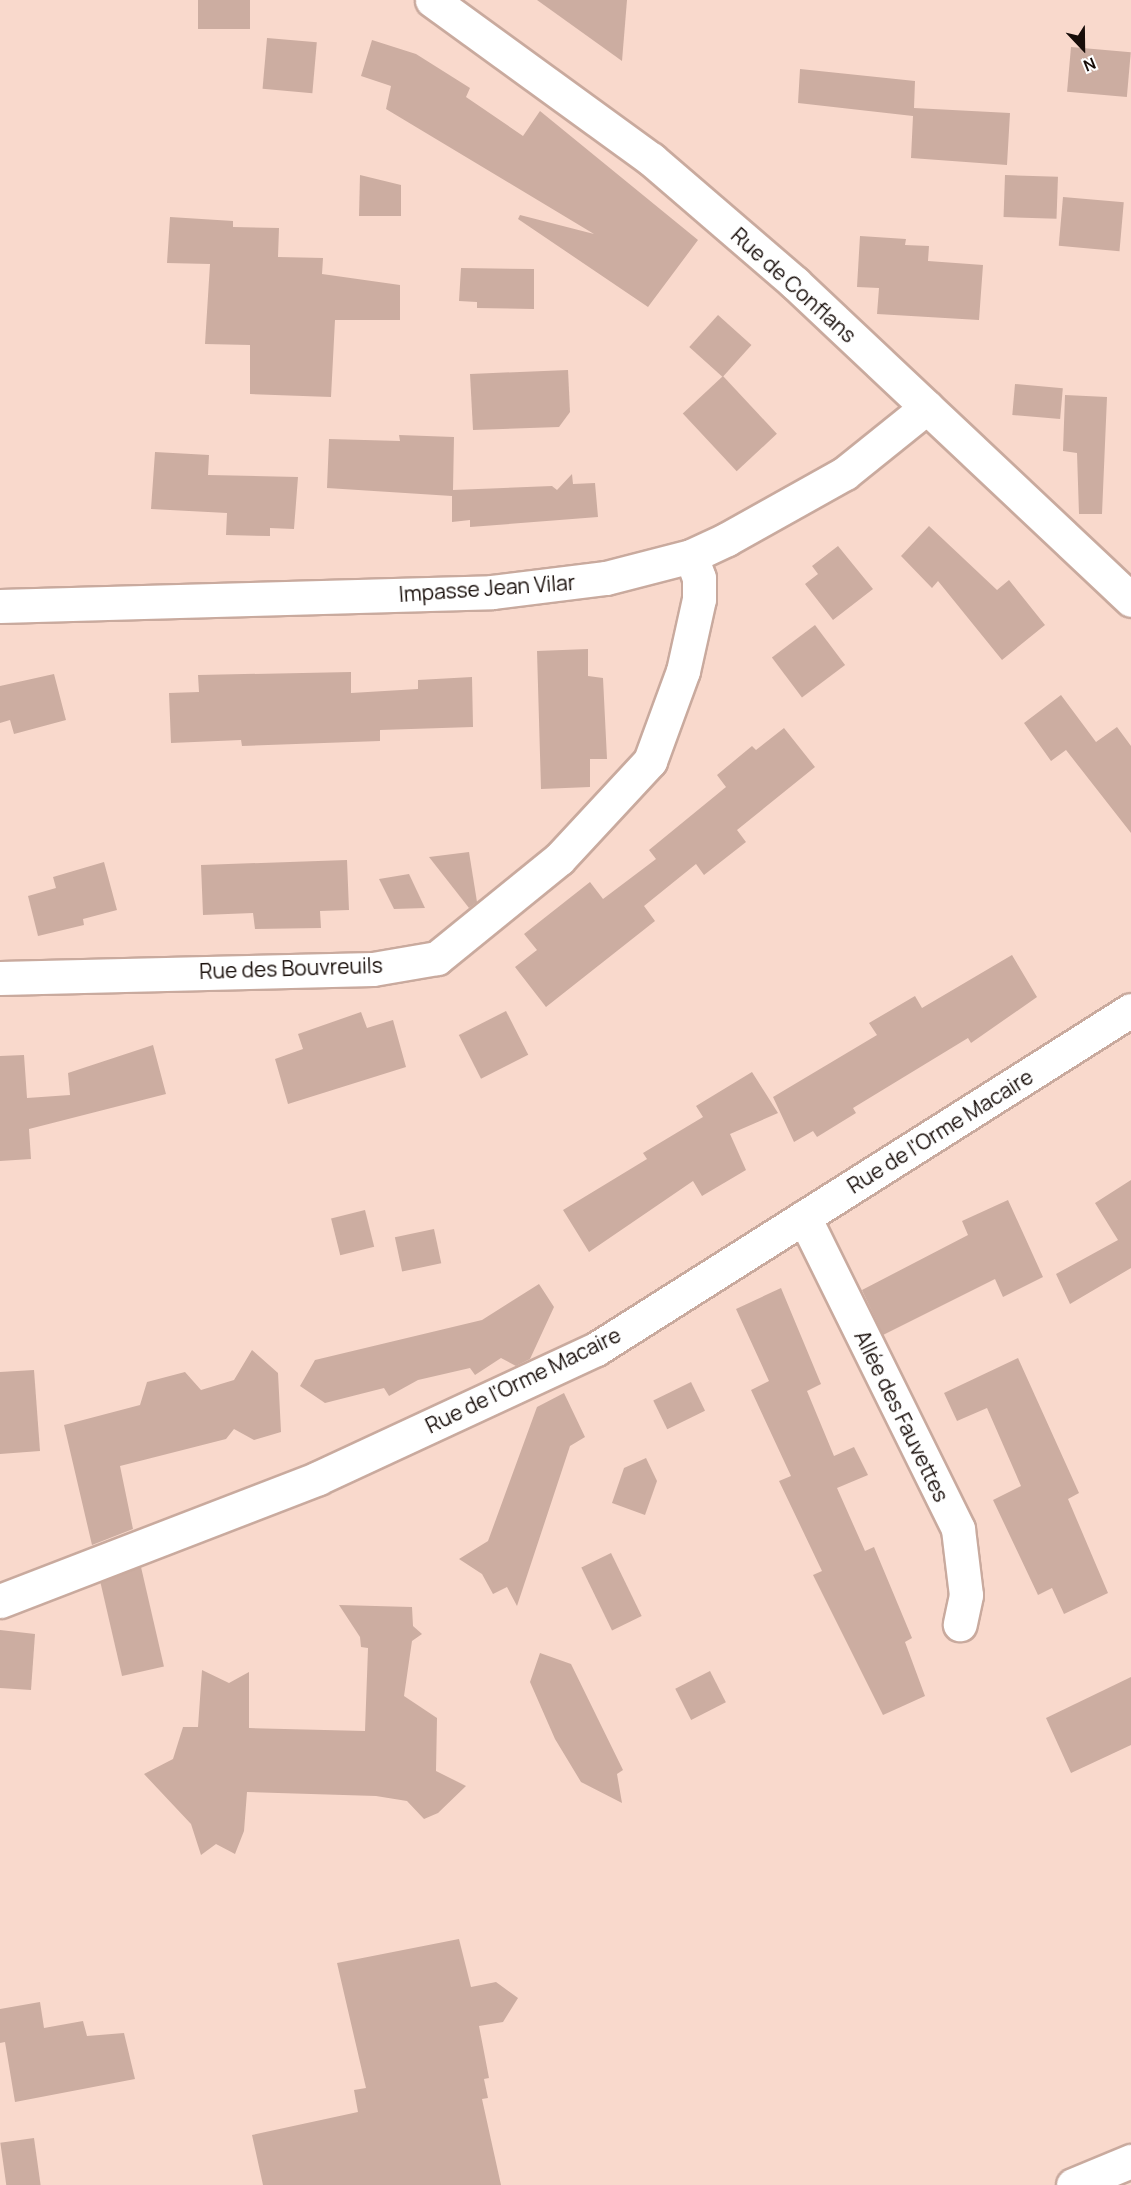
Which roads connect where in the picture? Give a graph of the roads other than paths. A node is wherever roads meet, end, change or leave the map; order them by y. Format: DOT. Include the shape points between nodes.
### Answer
graph roads {
  1 [pos="432,0"];
  2 [pos="927,407"];
  3 [pos="691,556"];
  4 [pos="1131,600"];
  5 [pos="0,606"];
  6 [pos="0,978"];
  7 [pos="1131,1010"];
  8 [pos="804,1217"];
  9 [pos="0,1601"];
  10 [pos="960,1624"];
  11 [pos="1131,2161"];
  12 [pos="1073,2185"];
  1 -- 2 [label="street, Rue de Conflans" via="651,159 795,283"];
  2 -- 3 [label="street, Impasse Jean Vilar" via="845,473"];
  2 -- 4 [label="street, Rue de Conflans"];
  3 -- 5 [label="street, Impasse Jean Vilar" via="606,578 492,592"];
  3 -- 6 [label="street, Rue des Bouvreuils" via="699,578 699,598 683,671 650,761 559,859 437,958 373,969"];
  7 -- 8 [label="street, Rue de l'Orme Macaire"];
  8 -- 9 [label="street, Rue de l'Orme Macaire" via="596,1349 318,1478"];
  8 -- 10 [label="street, Allée des Fauvettes" via="958,1529 966,1595"];
  11 -- 12 [label="street"];
}
